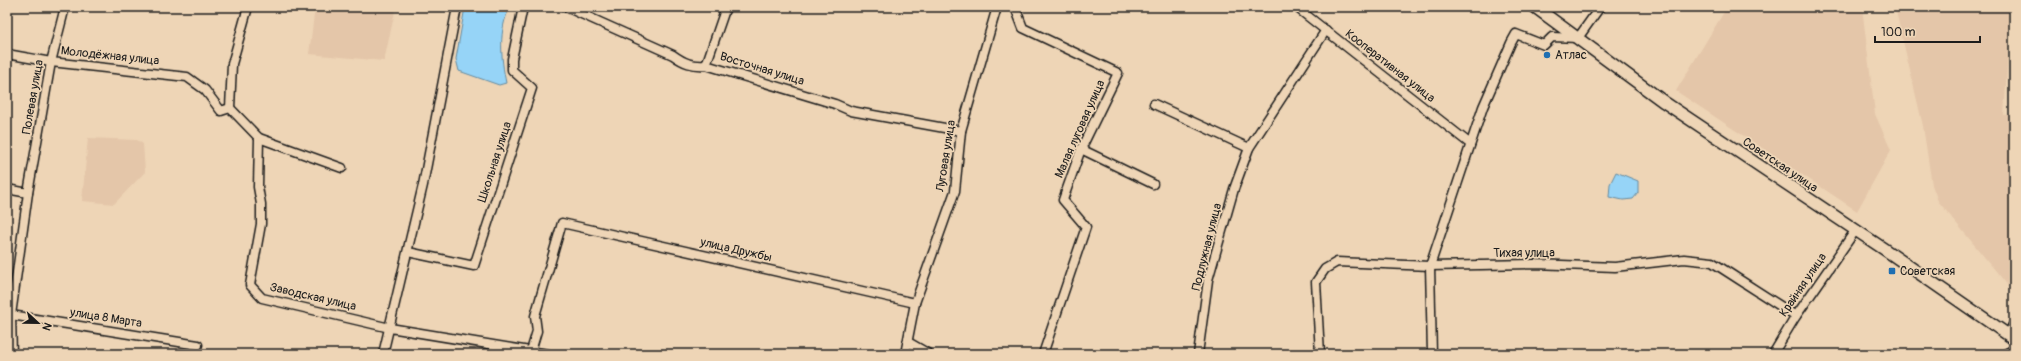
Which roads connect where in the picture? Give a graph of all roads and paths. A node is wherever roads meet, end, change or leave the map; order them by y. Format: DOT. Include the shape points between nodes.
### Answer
graph roads {
  1 [pos="65,7"];
  2 [pos="248,7"];
  3 [pos="457,7"];
  4 [pos="523,7"];
  5 [pos="566,7"];
  6 [pos="726,7"];
  7 [pos="997,7"];
  8 [pos="1015,7"];
  9 [pos="1296,7"];
  10 [pos="1535,7"];
  11 [pos="1600,7"];
  12 [pos="1326,30"];
  13 [pos="1578,38"];
  14 [pos="7,54"];
  15 [pos="51,62"];
  16 [pos="706,65"];
  17 [pos="1154,104"];
  18 [pos="230,108"];
  19 [pos="960,130"];
  20 [pos="259,138"];
  21 [pos="1469,143"];
  22 [pos="1249,148"];
  23 [pos="1081,149"];
  24 [pos="342,168"];
  25 [pos="1153,184"];
  26 [pos="7,190"];
  27 [pos="28,193"];
  28 [pos="1855,231"];
  29 [pos="408,252"];
  30 [pos="1430,266"];
  31 [pos="915,303"];
  32 [pos="10,309"];
  33 [pos="1796,316"];
  34 [pos="2014,323"];
  35 [pos="390,328"];
  36 [pos="2011,337"];
  37 [pos="908,342"];
  38 [pos="198,345"];
  39 [pos="2014,349"];
  40 [pos="531,351"];
  41 [pos="12,354"];
  42 [pos="383,354"];
  43 [pos="548,354"];
  44 [pos="905,354"];
  45 [pos="929,354"];
  46 [pos="1043,354"];
  47 [pos="1198,354"];
  48 [pos="1320,354"];
  49 [pos="1432,354"];
  50 [pos="1773,354"];
  51 [pos="2005,354"];
  1 -- 15 [label="street, Полевая улица"];
  2 -- 18 [label="street" via="232,64"];
  3 -- 29 [label="street"];
  4 -- 29 [label="street, Школьная улица" via="512,70 532,88 474,266"];
  5 -- 16 [label="street, Восточная улица" via="673,55 686,64"];
  6 -- 16 [label="street"];
  7 -- 19 [label="street, Луговая улица"];
  8 -- 23 [label="street, Малая луговая улица" via="1023,28 1118,73"];
  9 -- 12 [label="street, Кооперативная улица"];
  10 -- 13 [label="street, Советская улица"];
  11 -- 13 [label="street"];
  12 -- 21 [label="street, Кооперативная улица"];
  12 -- 22 [label="street, Подлужная улица"];
  13 -- 21 [label="street" via="1552,37 1544,45 1516,34"];
  13 -- 28 [label="street, Советская улица" via="1664,102"];
  14 -- 15 [label="street, Молодёжная улица"];
  15 -- 18 [label="street, Молодёжная улица" via="187,77 204,90 221,111"];
  15 -- 27 [label="street, Полевая улица"];
  16 -- 19 [label="street, Восточная улица" via="851,110"];
  17 -- 22 [label="street"];
  18 -- 20 [label="street"];
  19 -- 31 [label="street, Луговая улица" via="955,191"];
  20 -- 24 [label="street"];
  20 -- 35 [label="street, Заводская улица" via="258,187 261,224 250,285 262,298"];
  21 -- 30 [label="street"];
  22 -- 47 [label="street, Подлужная улица" via="1234,189 1208,280"];
  23 -- 25 [label="street"];
  23 -- 46 [label="street, Малая луговая улица" via="1063,200 1086,227"];
  26 -- 27 [label="street"];
  27 -- 32 [label="street, Полевая улица"];
  28 -- 33 [label="street, Крайняя улица"];
  28 -- 36 [label="street, Советская улица"];
  29 -- 35 [label="street"];
  30 -- 33 [label="street, Тихая улица" via="1535,264 1615,267 1684,259 1712,262"];
  30 -- 48 [label="street, Тихая улица" via="1337,262 1325,270 1316,282"];
  30 -- 49 [label="street"];
  31 -- 37 [label="street, Луговая улица"];
  31 -- 40 [label="street, улица Дружбы" via="562,223 535,316 537,331"];
  32 -- 38 [label="street, улица 8 Марта"];
  32 -- 41 [label="street, Полевая улица"];
  33 -- 50 [label="street, Крайняя улица"];
  34 -- 36 [label="street"];
  35 -- 40 [label="street, Заводская улица"];
  35 -- 42 [label="street"];
  37 -- 44 [label="street, Луговая улица"];
  37 -- 45 [label="street"];
  39 -- 51 [label="street"];
  40 -- 43 [label="street, Заводская улица"];
}
